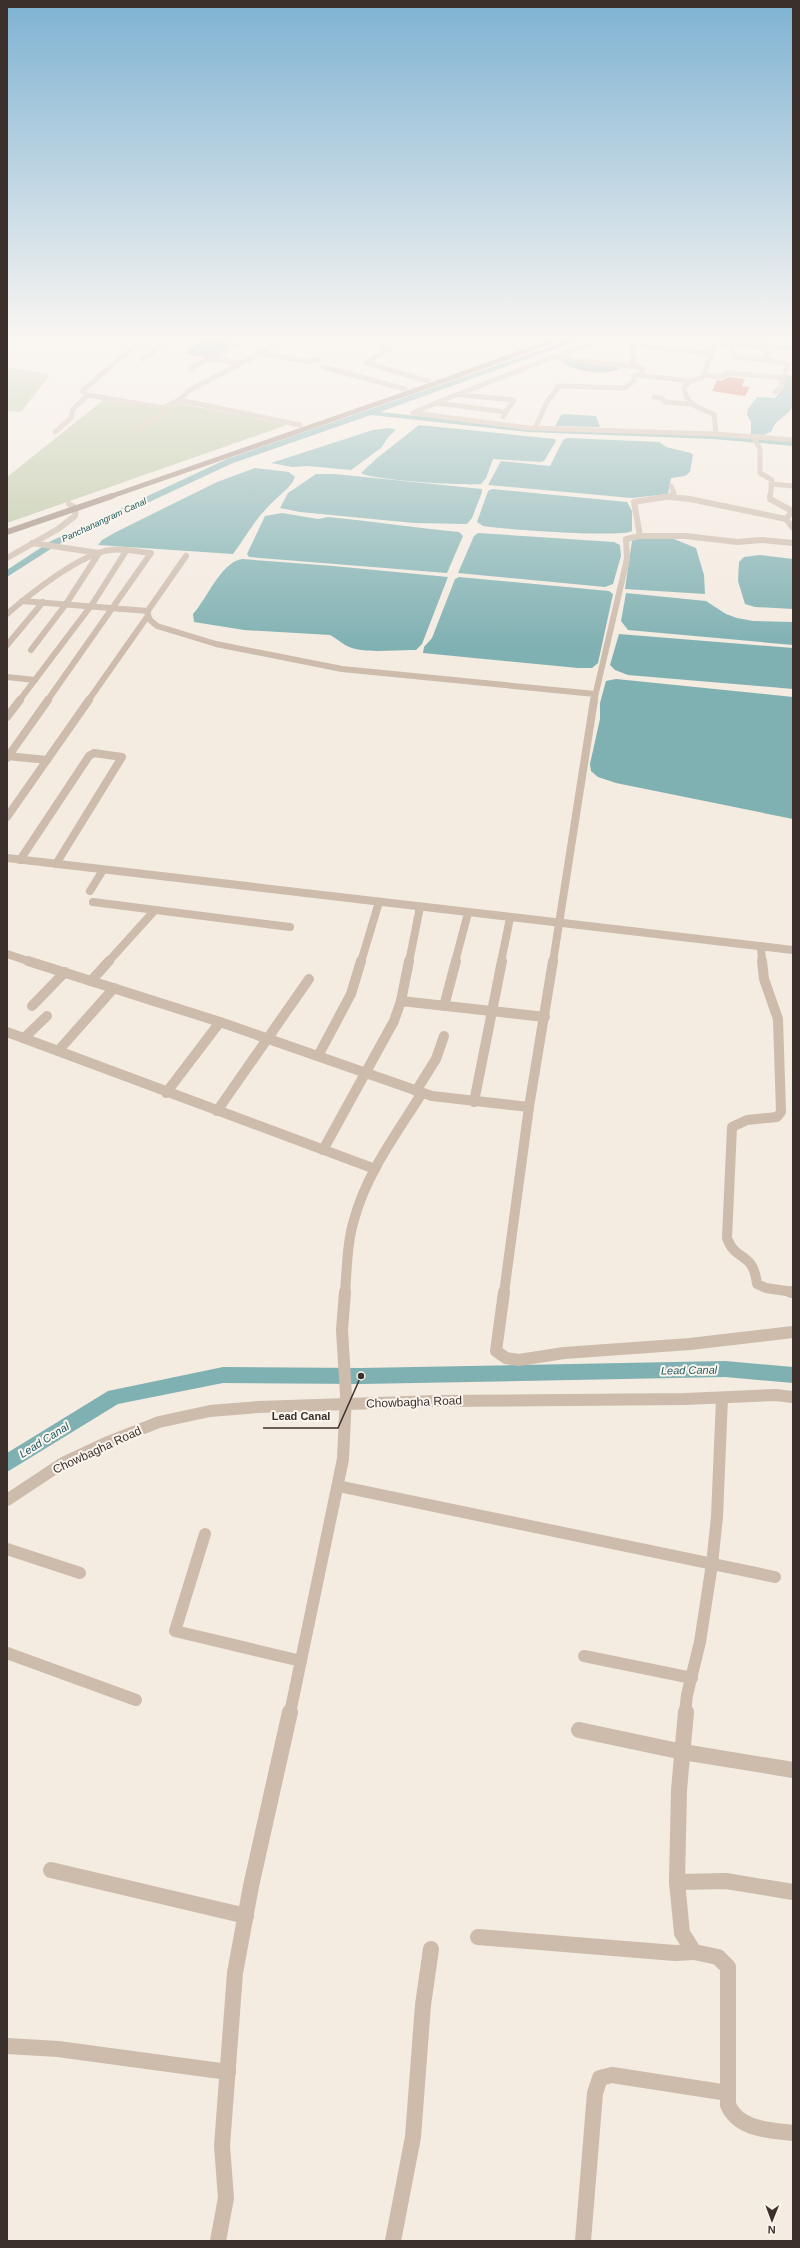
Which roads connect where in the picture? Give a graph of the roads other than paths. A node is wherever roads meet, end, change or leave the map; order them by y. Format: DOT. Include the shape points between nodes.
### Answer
graph roads {
  1 [pos="756,439"];
  2 [pos="256,440"];
  3 [pos="272,440"];
  4 [pos="772,484"];
  5 [pos="671,486"];
  6 [pos="793,486"];
  7 [pos="114,488"];
  8 [pos="669,497"];
  9 [pos="79,500"];
  10 [pos="69,504"];
  11 [pos="76,508"];
  12 [pos="786,519"];
  13 [pos="7,528"];
  14 [pos="793,528"];
  15 [pos="7,532"];
  16 [pos="640,536"];
  17 [pos="32,543"];
  18 [pos="793,543"];
  19 [pos="126,551"];
  20 [pos="99,553"];
  21 [pos="186,556"];
  22 [pos="7,558"];
  23 [pos="22,601"];
  24 [pos="43,602"];
  25 [pos="66,604"];
  26 [pos="91,606"];
  27 [pos="114,608"];
  28 [pos="7,614"];
  29 [pos="148,614"];
  30 [pos="7,645"];
  31 [pos="31,650"];
  32 [pos="8,678"];
  33 [pos="35,680"];
  34 [pos="595,694"];
  35 [pos="7,717"];
  36 [pos="7,757"];
  37 [pos="46,760"];
  38 [pos="7,817"];
  39 [pos="7,858"];
  40 [pos="20,860"];
  41 [pos="56,864"];
  42 [pos="103,870"];
  43 [pos="90,891"];
  44 [pos="93,902"];
  45 [pos="379,902"];
  46 [pos="420,907"];
  47 [pos="155,910"];
  48 [pos="468,913"];
  49 [pos="510,918"];
  50 [pos="558,923"];
  51 [pos="290,927"];
  52 [pos="760,946"];
  53 [pos="793,950"];
  54 [pos="7,954"];
  55 [pos="65,972"];
  56 [pos="309,979"];
  57 [pos="91,980"];
  58 [pos="114,988"];
  59 [pos="401,1002"];
  60 [pos="32,1006"];
  61 [pos="444,1006"];
  62 [pos="493,1012"];
  63 [pos="47,1016"];
  64 [pos="545,1017"];
  65 [pos="220,1022"];
  66 [pos="7,1032"];
  67 [pos="444,1036"];
  68 [pos="24,1038"];
  69 [pos="268,1038"];
  70 [pos="58,1051"];
  71 [pos="318,1056"];
  72 [pos="365,1072"];
  73 [pos="419,1092"];
  74 [pos="166,1093"];
  75 [pos="474,1102"];
  76 [pos="529,1106"];
  77 [pos="217,1111"];
  78 [pos="323,1150"];
  79 [pos="375,1169"];
  80 [pos="793,1292"];
  81 [pos="793,1332"];
  82 [pos="793,1397"];
  83 [pos="722,1398"];
  84 [pos="346,1400"];
  85 [pos="338,1486"];
  86 [pos="7,1500"];
  87 [pos="205,1534"];
  88 [pos="7,1549"];
  89 [pos="712,1564"];
  90 [pos="80,1573"];
  91 [pos="775,1577"];
  92 [pos="7,1653"];
  93 [pos="584,1656"];
  94 [pos="301,1661"];
  95 [pos="692,1678"];
  96 [pos="136,1700"];
  97 [pos="580,1730"];
  98 [pos="683,1752"];
  99 [pos="793,1770"];
  100 [pos="51,1870"];
  101 [pos="677,1882"];
  102 [pos="793,1892"];
  103 [pos="246,1916"];
  104 [pos="478,1937"];
  105 [pos="431,1949"];
  106 [pos="694,1952"];
  107 [pos="7,2046"];
  108 [pos="228,2072"];
  109 [pos="728,2093"];
  110 [pos="793,2133"];
  111 [pos="218,2241"];
  112 [pos="393,2241"];
  113 [pos="583,2241"];
  1 -- 4 [label="street" via="760,473 770,478"];
  2 -- 7 [label="main road"];
  3 -- 11 [label="main road"];
  4 -- 6 [label="street"];
  4 -- 12 [label="street" via="770,498 792,511"];
  5 -- 8 [label="street" via="674,493"];
  8 -- 12 [label="street"];
  8 -- 16 [label="street" via="634,502"];
  9 -- 10 [label="main road"];
  10 -- 11 [label="street"];
  10 -- 13 [label="main road"];
  11 -- 15 [label="main road"];
  11 -- 17 [label="street" via="75,516 68,522"];
  12 -- 14 [label="street"];
  16 -- 18 [label="street"];
  16 -- 34 [label="street" via="629,538 625,543 627,558"];
  17 -- 20 [label="street"];
  17 -- 22 [label="street"];
  19 -- 20 [label="street" via="109,550"];
  19 -- 26 [label="street"];
  19 -- 27 [label="street" via="151,553"];
  20 -- 23 [label="street"];
  20 -- 25 [label="street"];
  21 -- 29 [label="street"];
  23 -- 24 [label="street"];
  23 -- 28 [label="street"];
  24 -- 25 [label="street"];
  24 -- 30 [label="street"];
  25 -- 26 [label="street"];
  25 -- 31 [label="street"];
  26 -- 27 [label="street"];
  26 -- 33 [label="street"];
  27 -- 29 [label="street"];
  27 -- 36 [label="street"];
  29 -- 34 [label="street" via="157,626 216,644 342,669"];
  29 -- 37 [label="street"];
  32 -- 33 [label="street"];
  33 -- 35 [label="street"];
  34 -- 50 [label="street"];
  36 -- 37 [label="street"];
  37 -- 38 [label="street"];
  39 -- 40 [label="street"];
  40 -- 41 [label="street"];
  40 -- 41 [label="street" via="88,756 94,753 122,757"];
  41 -- 42 [label="street"];
  42 -- 43 [label="street"];
  42 -- 45 [label="street"];
  44 -- 47 [label="street"];
  45 -- 46 [label="street"];
  45 -- 71 [label="street" via="351,994"];
  46 -- 48 [label="street"];
  46 -- 59 [label="street"];
  47 -- 51 [label="street"];
  47 -- 57 [label="street"];
  48 -- 49 [label="street"];
  48 -- 61 [label="street"];
  49 -- 50 [label="street"];
  49 -- 62 [label="street"];
  50 -- 52 [label="street"];
  50 -- 64 [label="street"];
  52 -- 53 [label="street"];
  52 -- 80 [label="street" via="764,979 778,1019 781,1112 778,1117 745,1119 732,1127 727,1238 734,1253 753,1264 757,1284"];
  54 -- 55 [label="street"];
  55 -- 57 [label="street"];
  55 -- 60 [label="street"];
  56 -- 69 [label="street"];
  57 -- 58 [label="street"];
  58 -- 65 [label="street"];
  58 -- 70 [label="street"];
  59 -- 61 [label="street"];
  59 -- 72 [label="street" via="388,1033"];
  61 -- 62 [label="street"];
  62 -- 64 [label="street"];
  62 -- 75 [label="street"];
  63 -- 68 [label="street"];
  64 -- 76 [label="street"];
  65 -- 69 [label="street"];
  65 -- 74 [label="street"];
  66 -- 68 [label="street"];
  67 -- 73 [label="street" via="436,1059"];
  68 -- 70 [label="street"];
  69 -- 71 [label="street"];
  69 -- 77 [label="street"];
  70 -- 74 [label="street"];
  71 -- 72 [label="street"];
  72 -- 73 [label="street"];
  72 -- 78 [label="street"];
  73 -- 75 [label="street"];
  73 -- 79 [label="street"];
  74 -- 77 [label="street"];
  75 -- 76 [label="street"];
  76 -- 81 [label="street" via="496,1351 506,1358 519,1360 564,1353 690,1344"];
  77 -- 78 [label="street"];
  78 -- 79 [label="street"];
  79 -- 84 [label="street" via="354,1219 350,1243 343,1299"];
  82 -- 83 [label="street, Chowbagha Road" via="775,1395"];
  83 -- 84 [label="street, Chowbagha Road"];
  83 -- 89 [label="street" via="717,1517"];
  84 -- 85 [label="street" via="343,1459"];
  84 -- 86 [label="street, Chowbagha Road" via="210,1410 159,1422 63,1463"];
  85 -- 89 [label="street"];
  85 -- 94 [label="street"];
  87 -- 94 [label="street" via="175,1631"];
  88 -- 90 [label="street"];
  89 -- 91 [label="street"];
  89 -- 95 [label="street"];
  92 -- 96 [label="street"];
  93 -- 95 [label="street"];
  94 -- 103 [label="street"];
  95 -- 98 [label="street" via="687,1696"];
  97 -- 98 [label="street"];
  98 -- 99 [label="street"];
  98 -- 101 [label="street" via="679,1790"];
  100 -- 103 [label="street"];
  101 -- 102 [label="street" via="726,1881"];
  101 -- 106 [label="street" via="682,1933"];
  103 -- 108 [label="street" via="235,1973"];
  104 -- 106 [label="street" via="675,1953"];
  105 -- 112 [label="street" via="423,2004 413,2137"];
  106 -- 109 [label="street" via="718,1957 728,1967"];
  107 -- 108 [label="street" via="58,2049"];
  108 -- 111 [label="street" via="222,2146 226,2198"];
  109 -- 110 [label="street" via="730,2114 739,2122"];
  109 -- 113 [label="street" via="612,2075 600,2078 595,2093"];
}
